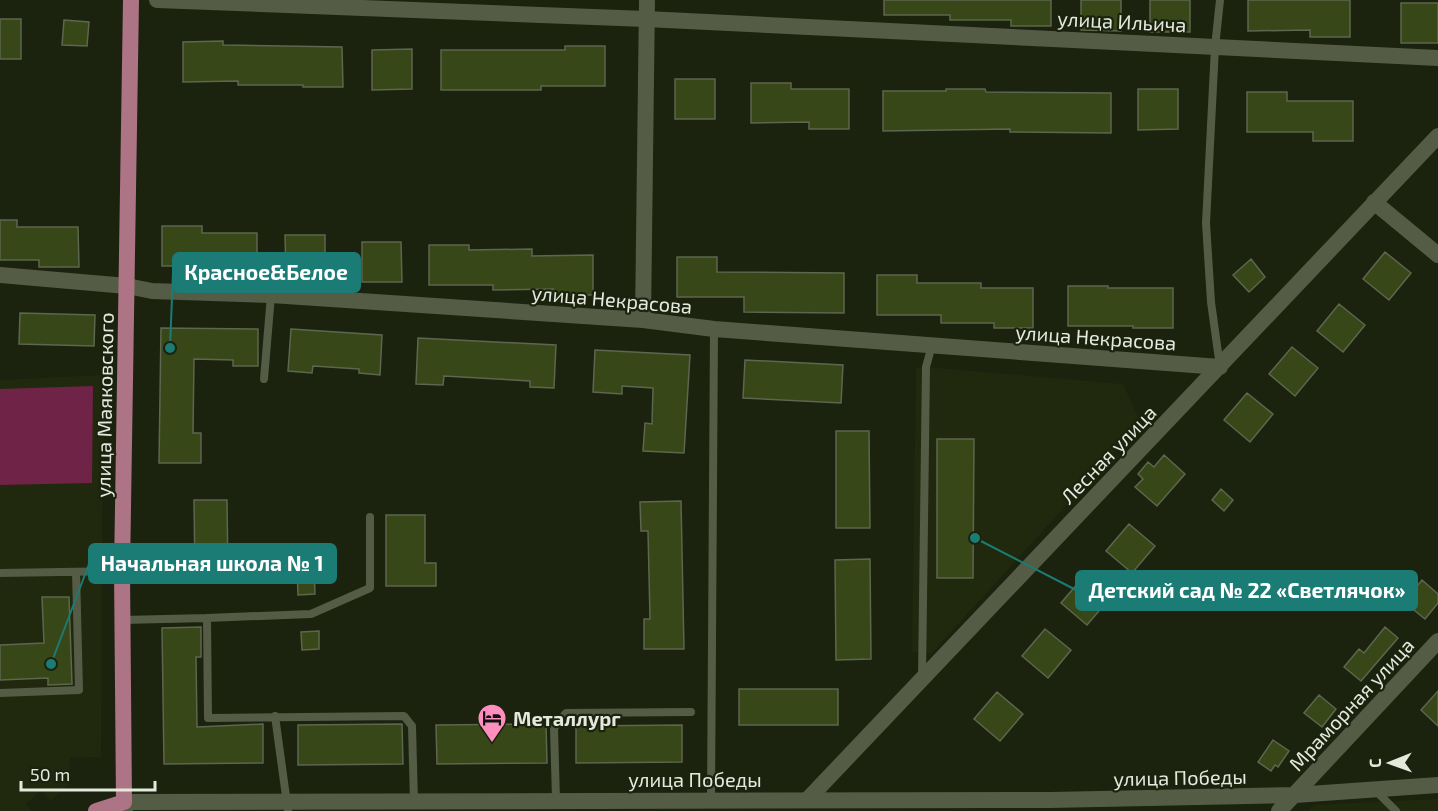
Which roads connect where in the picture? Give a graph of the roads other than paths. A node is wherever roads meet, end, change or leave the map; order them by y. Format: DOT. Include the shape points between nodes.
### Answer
graph roads {
  1 [pos="131,0"];
  2 [pos="156,0"];
  3 [pos="647,0"];
  4 [pos="1220,0"];
  5 [pos="646,19"];
  6 [pos="1215,47"];
  7 [pos="1438,58"];
  8 [pos="1438,136"];
  9 [pos="1374,202"];
  10 [pos="1438,255"];
  11 [pos="0,275"];
  12 [pos="127,286"];
  13 [pos="271,295"];
  14 [pos="643,320"];
  15 [pos="714,329"];
  16 [pos="933,345"];
  17 [pos="1220,367"];
  18 [pos="264,379"];
  19 [pos="370,517"];
  20 [pos="122,571"];
  21 [pos="76,572"];
  22 [pos="0,573"];
  23 [pos="207,618"];
  24 [pos="122,620"];
  25 [pos="1438,641"];
  26 [pos="922,679"];
  27 [pos="0,693"];
  28 [pos="691,712"];
  29 [pos="275,716"];
  30 [pos="1438,785"];
  31 [pos="1374,789"];
  32 [pos="1295,795"];
  33 [pos="808,799"];
  34 [pos="556,800"];
  35 [pos="414,802"];
  36 [pos="711,805"];
  37 [pos="124,806"];
  38 [pos="287,806"];
  39 [pos="442,806"];
  40 [pos="1282,810"];
  41 [pos="96,811"];
  42 [pos="1396,811"];
  1 -- 12 [label="main road, улица Маяковского"];
  2 -- 5 [label="street, улица Ильича"];
  3 -- 5 [label="street"];
  4 -- 6 [label="lane"];
  5 -- 6 [label="street, улица Ильича"];
  5 -- 14 [label="street"];
  6 -- 7 [label="street, улица Ильича"];
  6 -- 17 [label="lane" via="1206,223"];
  8 -- 9 [label="street, Лесная улица"];
  9 -- 10 [label="street"];
  9 -- 17 [label="street, Лесная улица"];
  11 -- 12 [label="street, улица Некрасова"];
  12 -- 13 [label="street, улица Некрасова" via="152,291"];
  12 -- 20 [label="main road, улица Маяковского"];
  13 -- 14 [label="street, улица Некрасова"];
  13 -- 18 [label="lane"];
  14 -- 15 [label="street, улица Некрасова"];
  15 -- 16 [label="street, улица Некрасова"];
  15 -- 36 [label="lane"];
  16 -- 17 [label="street, улица Некрасова"];
  16 -- 26 [label="lane" via="926,367"];
  17 -- 26 [label="street, Лесная улица"];
  19 -- 23 [label="lane" via="370,588 311,614"];
  20 -- 21 [label="lane"];
  20 -- 24 [label="main road, улица Маяковского"];
  21 -- 22 [label="lane"];
  21 -- 27 [label="lane" via="79,690"];
  23 -- 24 [label="lane"];
  23 -- 29 [label="lane" via="208,718"];
  24 -- 37 [label="main road, улица Маяковского"];
  25 -- 32 [label="street, Мраморная улица"];
  26 -- 33 [label="street, Лесная улица"];
  28 -- 34 [label="lane" via="566,713 554,728"];
  29 -- 35 [label="lane" via="404,716 412,726"];
  29 -- 38 [label="lane"];
  30 -- 31 [label="street, улица Победы"];
  31 -- 32 [label="street, улица Победы"];
  31 -- 42 [label="lane"];
  32 -- 33 [label="street, улица Победы"];
  32 -- 40 [label="street, Мраморная улица"];
  33 -- 36 [label="street, улица Победы"];
  34 -- 36 [label="street, улица Победы"];
  34 -- 39 [label="street, улица Победы"];
  35 -- 38 [label="street, улица Победы"];
  35 -- 39 [label="street, улица Победы"];
  37 -- 38 [label="street, улица Победы"];
  37 -- 41 [label="main road, улица Победы"];
}
